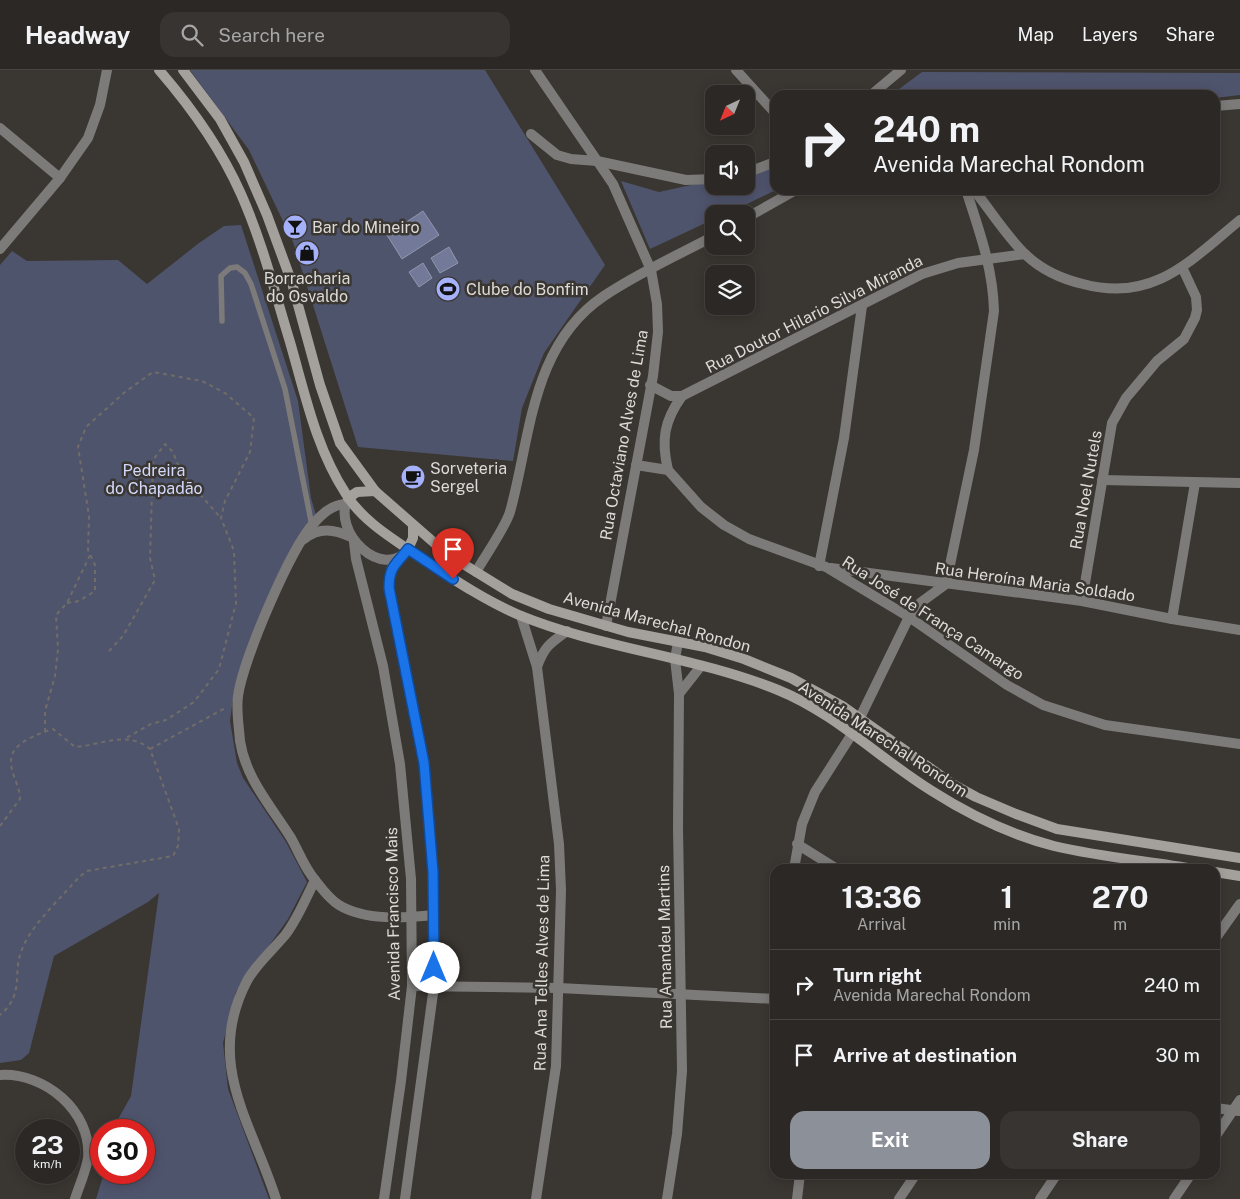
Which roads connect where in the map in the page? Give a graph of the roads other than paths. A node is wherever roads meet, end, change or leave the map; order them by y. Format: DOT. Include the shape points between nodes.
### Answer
graph roads {
  1 [pos="108,70"];
  2 [pos="159,70"];
  3 [pos="182,70"];
  4 [pos="535,70"];
  5 [pos="736,70"];
  6 [pos="901,70"];
  7 [pos="877,90"];
  8 [pos="1240,104"];
  9 [pos="1220,106"];
  10 [pos="770,107"];
  11 [pos="0,128"];
  12 [pos="531,134"];
  13 [pos="597,161"];
  14 [pos="770,164"];
  15 [pos="755,170"];
  16 [pos="60,178"];
  17 [pos="705,179"];
  18 [pos="787,195"];
  19 [pos="968,195"];
  20 [pos="978,195"];
  21 [pos="755,213"];
  22 [pos="1240,220"];
  23 [pos="705,241"];
  24 [pos="0,249"];
  25 [pos="1025,254"];
  26 [pos="988,259"];
  27 [pos="1182,267"];
  28 [pos="651,270"];
  29 [pos="862,306"];
  30 [pos="222,321"];
  31 [pos="650,385"];
  32 [pos="682,396"];
  33 [pos="636,465"];
  34 [pos="668,470"];
  35 [pos="1102,480"];
  36 [pos="1195,483"];
  37 [pos="1240,484"];
  38 [pos="375,491"];
  39 [pos="347,501"];
  40 [pos="312,526"];
  41 [pos="414,526"];
  42 [pos="352,540"];
  43 [pos="302,541"];
  44 [pos="408,549"];
  45 [pos="397,558"];
  46 [pos="822,567"];
  47 [pos="476,572"];
  48 [pos="946,584"];
  49 [pos="1082,601"];
  50 [pos="521,616"];
  51 [pos="909,617"];
  52 [pos="1172,619"];
  53 [pos="606,626"];
  54 [pos="1240,630"];
  55 [pos="567,631"];
  56 [pos="678,642"];
  57 [pos="675,659"];
  58 [pos="701,666"];
  59 [pos="537,667"];
  60 [pos="679,694"];
  61 [pos="860,717"];
  62 [pos="852,734"];
  63 [pos="1240,744"];
  64 [pos="797,844"];
  65 [pos="1240,858"];
  66 [pos="795,864"];
  67 [pos="829,864"];
  68 [pos="1164,864"];
  69 [pos="1220,873"];
  70 [pos="1240,876"];
  71 [pos="315,880"];
  72 [pos="1240,904"];
  73 [pos="434,915"];
  74 [pos="410,918"];
  75 [pos="1220,932"];
  76 [pos="412,986"];
  77 [pos="434,986"];
  78 [pos="558,988"];
  79 [pos="680,995"];
  80 [pos="770,1000"];
  81 [pos="0,1075"];
  82 [pos="1240,1100"];
  83 [pos="1220,1109"];
  84 [pos="1236,1111"];
  85 [pos="1220,1131"];
  86 [pos="799,1179"];
  87 [pos="913,1179"];
  88 [pos="1054,1179"];
  89 [pos="1188,1179"];
  90 [pos="75,1199"];
  91 [pos="276,1199"];
  92 [pos="384,1199"];
  93 [pos="405,1199"];
  94 [pos="536,1199"];
  95 [pos="667,1199"];
  96 [pos="797,1199"];
  97 [pos="899,1199"];
  98 [pos="1040,1199"];
  99 [pos="1174,1199"];
  1 -- 16 [label="street" via="88,138"];
  2 -- 39 [label="main road, Avenida Marechal Rondom" via="183,98 242,194 269,272 318,439"];
  3 -- 38 [label="main road, Avenida Marechal Rondon" via="220,119 244,162 292,283 329,416 340,443"];
  4 -- 13 [label="street, Rua Octaviano Alves de Lima"];
  5 -- 10 [label="street"];
  6 -- 7 [label="street"];
  8 -- 9 [label="street"];
  11 -- 16 [label="street"];
  12 -- 13 [label="street" via="557,155"];
  13 -- 17 [label="street" via="686,180"];
  13 -- 28 [label="street, Rua Octaviano Alves de Lima" via="613,184"];
  14 -- 15 [label="street"];
  16 -- 24 [label="street"];
  18 -- 21 [label="street"];
  19 -- 26 [label="street"];
  20 -- 25 [label="street"];
  22 -- 27 [label="street"];
  23 -- 28 [label="street"];
  25 -- 26 [label="street, Rua Doutor Hilario Silva Miranda"];
  25 -- 27 [label="street" via="1056,275 1088,286 1114,290 1157,282"];
  26 -- 29 [label="street, Rua Doutor Hilario Silva Miranda" via="958,263 922,274"];
  26 -- 48 [label="street" via="994,311 974,450"];
  27 -- 35 [label="street, Rua Noel Nutels" via="1196,296 1195,318 1184,339 1157,361 1126,398 1112,423"];
  28 -- 31 [label="street, Rua Octaviano Alves de Lima" via="658,332"];
  28 -- 47 [label="street" via="603,296 584,313 564,336 545,367 527,428 509,514"];
  29 -- 32 [label="street, Rua Doutor Hilario Silva Miranda"];
  29 -- 46 [label="street"];
  30 -- 40 [label="lane" via="221,276 230,268 237,267 251,284 285,389"];
  31 -- 32 [label="street" via="672,396"];
  31 -- 33 [label="street, Rua Octaviano Alves de Lima"];
  32 -- 34 [label="street" via="667,421 663,435"];
  33 -- 34 [label="street"];
  33 -- 53 [label="street, Rua Octaviano Alves de Lima"];
  34 -- 46 [label="street, Rua José de França Camargo" via="701,507 724,525 749,539"];
  35 -- 36 [label="street"];
  35 -- 49 [label="street, Rua Noel Nutels"];
  36 -- 37 [label="street"];
  36 -- 52 [label="street"];
  38 -- 39 [label="main road" via="357,492"];
  38 -- 41 [label="main road, Avenida Marechal Rondon"];
  39 -- 40 [label="street" via="329,509"];
  39 -- 42 [label="street, Avenida Francisco Mais" via="344,516"];
  39 -- 44 [label="main road, Avenida Marechal Rondom"];
  40 -- 43 [label="street"];
  41 -- 44 [label="main road"];
  41 -- 47 [label="main road, Avenida Marechal Rondon"];
  42 -- 43 [label="street" via="331,530 320,530"];
  42 -- 45 [label="street" via="375,557"];
  42 -- 74 [label="street, Avenida Francisco Mais" via="384,666 400,764 411,879"];
  43 -- 71 [label="street" via="260,630 238,701 240,742 250,776"];
  44 -- 45 [label="street"];
  44 -- 50 [label="main road, Avenida Marechal Rondom" via="483,598"];
  45 -- 73 [label="street" via="391,570 389,588 424,763"];
  46 -- 48 [label="street, Rua Heroína Maria Soldado"];
  46 -- 51 [label="street, Rua José de França Camargo"];
  47 -- 53 [label="main road, Avenida Marechal Rondon" via="512,594"];
  48 -- 49 [label="street, Rua Heroína Maria Soldado"];
  48 -- 51 [label="street" via="920,603"];
  49 -- 52 [label="street, Rua Heroína Maria Soldado"];
  50 -- 55 [label="main road, Avenida Marechal Rondom"];
  50 -- 59 [label="street, Rua Ana Telles Alves de Lima"];
  51 -- 61 [label="street"];
  51 -- 63 [label="street, Rua José de França Camargo" via="1000,680 1043,705 1105,725"];
  52 -- 54 [label="street, Rua Heroína Maria Soldado"];
  53 -- 56 [label="main road, Avenida Marechal Rondon"];
  55 -- 57 [label="main road, Avenida Marechal Rondom"];
  55 -- 59 [label="street" via="546,647"];
  56 -- 57 [label="street, Rua Amandeu Martins"];
  56 -- 61 [label="main road, Avenida Marechal Rondon" via="764,666"];
  57 -- 58 [label="main road, Avenida Marechal Rondom"];
  57 -- 60 [label="street, Rua Amandeu Martins"];
  58 -- 60 [label="street"];
  58 -- 62 [label="main road, Avenida Marechal Rondom" via="780,691 817,710"];
  59 -- 78 [label="street, Rua Ana Telles Alves de Lima" via="559,844"];
  60 -- 79 [label="street, Rua Amandeu Martins"];
  61 -- 62 [label="street"];
  61 -- 65 [label="main road, Avenida Marechal Rondon" via="954,785 1016,814 1057,829"];
  62 -- 64 [label="street" via="815,792"];
  62 -- 68 [label="main road, Avenida Marechal Rondom" via="934,793 1017,834 1055,846"];
  64 -- 66 [label="street"];
  64 -- 67 [label="street"];
  69 -- 70 [label="main road"];
  71 -- 74 [label="street" via="340,906 390,918"];
  71 -- 91 [label="street" via="287,932 248,981 234,1018 229,1050 234,1090"];
  72 -- 75 [label="street"];
  73 -- 74 [label="street"];
  73 -- 77 [label="street"];
  74 -- 76 [label="street, Avenida Francisco Mais"];
  76 -- 77 [label="street"];
  76 -- 92 [label="street, Avenida Francisco Mais"];
  77 -- 78 [label="street"];
  77 -- 93 [label="street"];
  78 -- 79 [label="street"];
  78 -- 94 [label="street, Rua Ana Telles Alves de Lima" via="556,1066"];
  79 -- 80 [label="street"];
  79 -- 95 [label="street, Rua Amandeu Martins" via="682,1071"];
  81 -- 90 [label="street" via="18,1074 41,1082 60,1094 77,1117 86,1139 88,1159"];
  82 -- 84 [label="street"];
  83 -- 84 [label="street"];
  84 -- 85 [label="street"];
  86 -- 96 [label="street"];
  87 -- 97 [label="street"];
  88 -- 98 [label="street"];
  89 -- 99 [label="street"];
}
